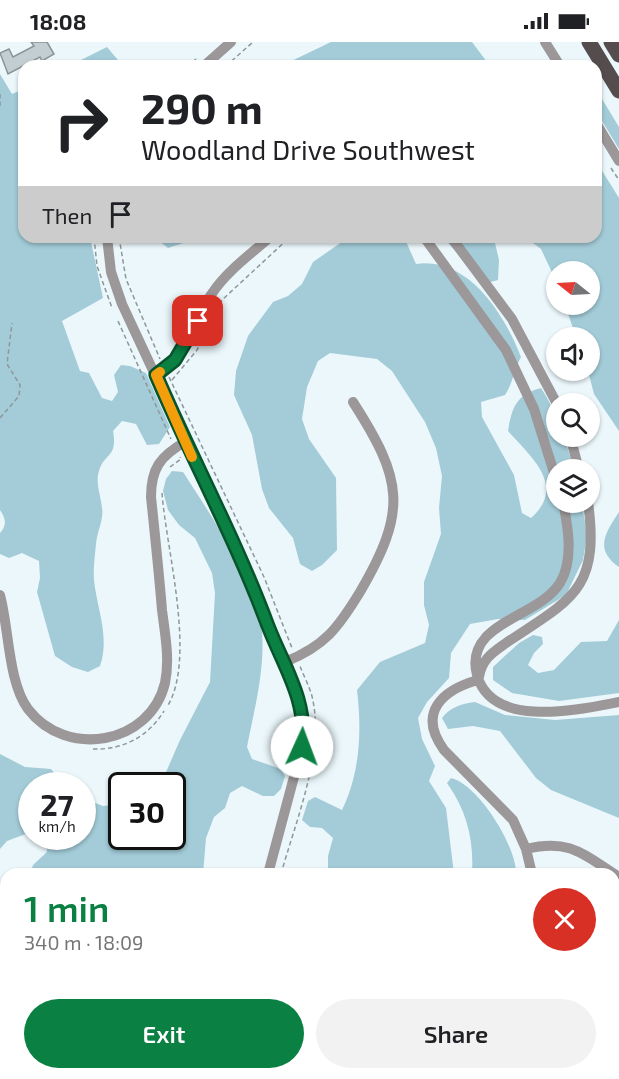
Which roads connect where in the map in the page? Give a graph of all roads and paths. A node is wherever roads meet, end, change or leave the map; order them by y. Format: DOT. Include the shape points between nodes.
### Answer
graph roads {
  1 [pos="231,42"];
  2 [pos="253,42"];
  3 [pos="545,42"];
  4 [pos="589,42"];
  5 [pos="611,42"];
  6 [pos="619,55"];
  7 [pos="211,60"];
  8 [pos="233,60"];
  9 [pos="556,60"];
  10 [pos="600,60"];
  11 [pos="602,63"];
  12 [pos="619,91"];
  13 [pos="0,94"];
  14 [pos="0,108"];
  15 [pos="602,133"];
  16 [pos="619,161"];
  17 [pos="108,243"];
  18 [pos="120,243"];
  19 [pos="263,243"];
  20 [pos="284,243"];
  21 [pos="428,243"];
  22 [pos="455,243"];
  23 [pos="12,323"];
  24 [pos="160,359"];
  25 [pos="156,375"];
  26 [pos="551,393"];
  27 [pos="353,402"];
  28 [pos="0,418"];
  29 [pos="185,442"];
  30 [pos="550,459"];
  31 [pos="565,513"];
  32 [pos="589,513"];
  33 [pos="0,595"];
  34 [pos="291,660"];
  35 [pos="478,680"];
  36 [pos="619,702"];
  37 [pos="147,732"];
  38 [pos="86,749"];
  39 [pos="526,849"];
  40 [pos="270,868"];
  41 [pos="531,868"];
  42 [pos="603,868"];
  1 -- 7 [label="street"];
  2 -- 8 [label="path"];
  3 -- 9 [label="street"];
  4 -- 10 [label="main road"];
  5 -- 6 [label="main road"];
  11 -- 12 [label="main road"];
  13 -- 14 [label="path"];
  15 -- 16 [label="street"];
  17 -- 25 [label="street" via="116,289"];
  18 -- 24 [label="path" via="126,279"];
  19 -- 25 [label="street" via="222,280 206,302 184,349"];
  20 -- 34 [label="path" via="222,300 197,350 172,381 264,577"];
  21 -- 30 [label="street" via="506,350 534,409"];
  22 -- 26 [label="street" via="512,319"];
  23 -- 28 [label="path" via="7,364 20,385 18,396"];
  25 -- 29 [label="street"];
  27 -- 34 [label="street" via="378,441 387,464 393,501 390,528 381,556 336,629 324,642"];
  29 -- 33 [label="street" via="162,457 152,475 168,659 160,698 140,723 120,735 100,740 70,737 41,722 28,710 17,684"];
  29 -- 34 [label="street"];
  31 -- 35 [label="street" via="569,538 560,583 488,636 476,654"];
  32 -- 35 [label="street" via="591,555 580,586 559,609 486,658"];
  34 -- 40 [label="street" via="304,731"];
  35 -- 36 [label="street" via="492,701 523,710 561,711"];
  35 -- 39 [label="street" via="455,687 440,701 434,722 436,736 444,750 513,820"];
  37 -- 38 [label="path" via="119,747"];
  39 -- 41 [label="street"];
  39 -- 42 [label="street" via="562,845"];
}
